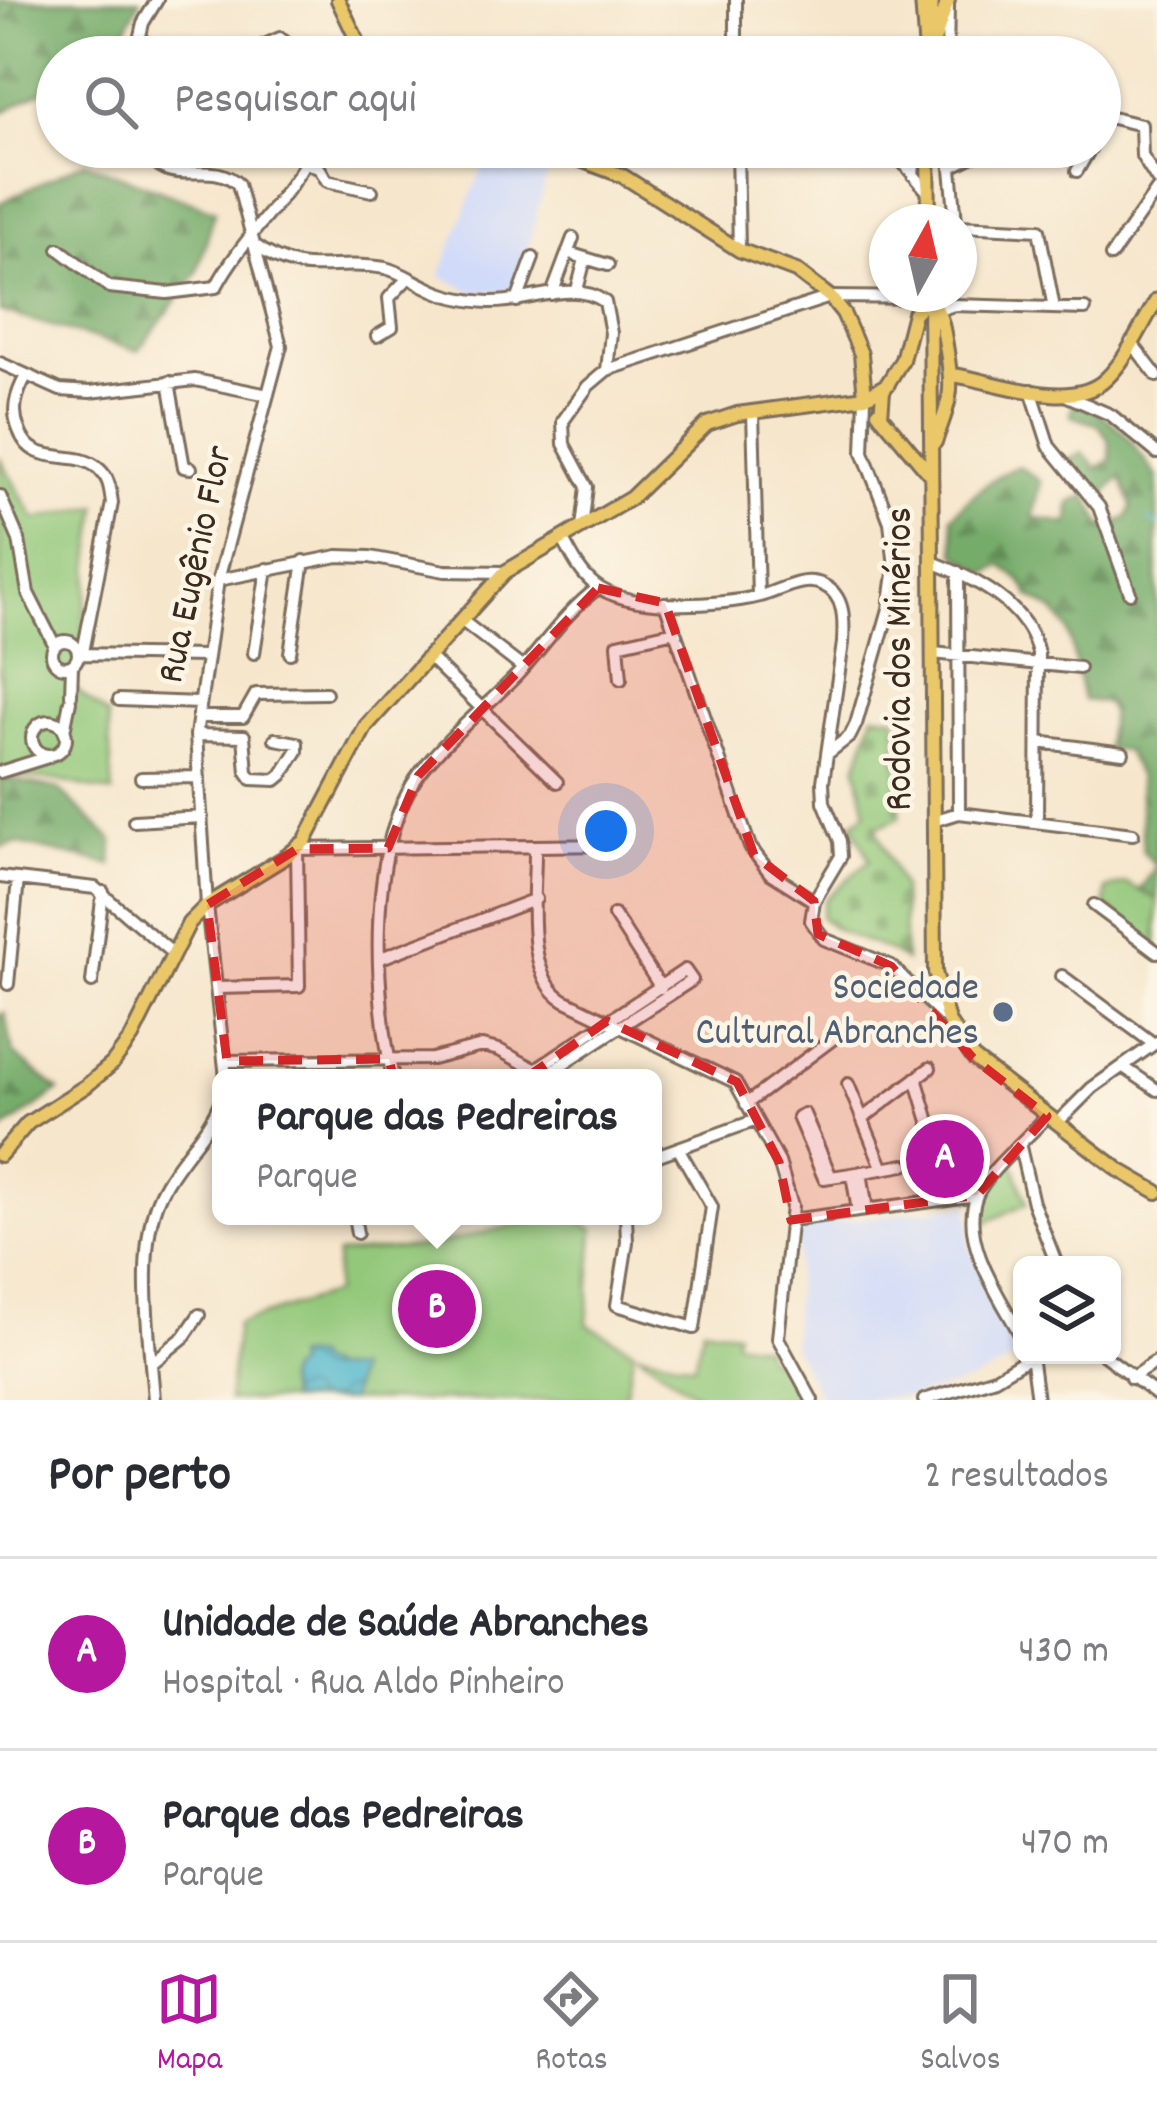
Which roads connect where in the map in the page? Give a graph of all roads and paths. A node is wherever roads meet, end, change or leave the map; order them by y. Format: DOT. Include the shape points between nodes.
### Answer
graph roads {
  1 [pos="158,0"];
  2 [pos="338,0"];
  3 [pos="736,0"];
  4 [pos="922,0"];
  5 [pos="932,0"];
  6 [pos="948,0"];
  7 [pos="139,36"];
  8 [pos="352,36"];
  9 [pos="736,36"];
  10 [pos="926,36"];
  11 [pos="929,36"];
  12 [pos="935,36"];
  13 [pos="947,36"];
  14 [pos="1121,120"];
  15 [pos="162,168"];
  16 [pos="304,168"];
  17 [pos="317,168"];
  18 [pos="602,168"];
  19 [pos="737,168"];
  20 [pos="907,168"];
  21 [pos="914,168"];
  22 [pos="928,168"];
  23 [pos="951,168"];
  24 [pos="1079,168"];
  25 [pos="1077,171"];
  26 [pos="913,176"];
  27 [pos="1157,180"];
  28 [pos="1157,190"];
  29 [pos="372,191"];
  30 [pos="928,192"];
  31 [pos="928,204"];
  32 [pos="956,204"];
  33 [pos="977,225"];
  34 [pos="573,238"];
  35 [pos="252,240"];
  36 [pos="58,249"];
  37 [pos="739,250"];
  38 [pos="1111,256"];
  39 [pos="533,258"];
  40 [pos="608,266"];
  41 [pos="408,278"];
  42 [pos="577,290"];
  43 [pos="552,294"];
  44 [pos="830,297"];
  45 [pos="869,299"];
  46 [pos="1157,300"];
  47 [pos="517,301"];
  48 [pos="977,302"];
  49 [pos="1054,308"];
  50 [pos="1085,309"];
  51 [pos="916,312"];
  52 [pos="933,312"];
  53 [pos="936,312"];
  54 [pos="377,336"];
  55 [pos="1131,342"];
  56 [pos="0,364"];
  57 [pos="607,370"];
  58 [pos="953,375"];
  59 [pos="26,376"];
  60 [pos="1157,376"];
  61 [pos="170,382"];
  62 [pos="888,384"];
  63 [pos="1031,390"];
  64 [pos="268,395"];
  65 [pos="1067,396"];
  66 [pos="865,397"];
  67 [pos="753,412"];
  68 [pos="881,416"];
  69 [pos="1157,454"];
  70 [pos="931,455"];
  71 [pos="191,468"];
  72 [pos="931,476"];
  73 [pos="0,496"];
  74 [pos="582,526"];
  75 [pos="562,538"];
  76 [pos="304,561"];
  77 [pos="932,562"];
  78 [pos="267,569"];
  79 [pos="505,572"];
  80 [pos="958,572"];
  81 [pos="218,580"];
  82 [pos="598,588"];
  83 [pos="1130,593"];
  84 [pos="758,596"];
  85 [pos="665,603"];
  86 [pos="461,620"];
  87 [pos="675,631"];
  88 [pos="55,646"];
  89 [pos="254,653"];
  90 [pos="290,653"];
  91 [pos="932,653"];
  92 [pos="206,656"];
  93 [pos="958,656"];
  94 [pos="77,657"];
  95 [pos="429,657"];
  96 [pos="1037,664"];
  97 [pos="523,668"];
  98 [pos="1079,668"];
  99 [pos="621,679"];
  100 [pos="326,693"];
  101 [pos="119,700"];
  102 [pos="199,710"];
  103 [pos="481,710"];
  104 [pos="64,731"];
  105 [pos="196,735"];
  106 [pos="275,740"];
  107 [pos="1038,742"];
  108 [pos="34,746"];
  109 [pos="1123,753"];
  110 [pos="827,754"];
  111 [pos="52,755"];
  112 [pos="20,766"];
  113 [pos="0,772"];
  114 [pos="199,777"];
  115 [pos="141,778"];
  116 [pos="557,782"];
  117 [pos="959,813"];
  118 [pos="202,817"];
  119 [pos="134,821"];
  120 [pos="933,821"];
  121 [pos="1037,822"];
  122 [pos="1132,834"];
  123 [pos="611,845"];
  124 [pos="535,846"];
  125 [pos="388,848"];
  126 [pos="297,849"];
  127 [pos="0,877"];
  128 [pos="19,879"];
  129 [pos="103,892"];
  130 [pos="536,899"];
  131 [pos="814,902"];
  132 [pos="207,905"];
  133 [pos="1094,905"];
  134 [pos="614,915"];
  135 [pos="171,952"];
  136 [pos="1157,952"];
  137 [pos="381,958"];
  138 [pos="1062,976"];
  139 [pos="92,982"];
  140 [pos="8,984"];
  141 [pos="217,988"];
  142 [pos="664,991"];
  143 [pos="948,1021"];
  144 [pos="606,1022"];
  145 [pos="619,1028"];
  146 [pos="846,1029"];
  147 [pos="1156,1043"];
  148 [pos="389,1059"];
  149 [pos="227,1061"];
  150 [pos="931,1068"];
  151 [pos="1125,1068"];
  152 [pos="227,1069"];
  153 [pos="391,1069"];
  154 [pos="533,1069"];
  155 [pos="550,1069"];
  156 [pos="553,1069"];
  157 [pos="916,1078"];
  158 [pos="848,1084"];
  159 [pos="1157,1090"];
  160 [pos="746,1104"];
  161 [pos="212,1118"];
  162 [pos="862,1118"];
  163 [pos="1052,1120"];
  164 [pos="754,1121"];
  165 [pos="931,1128"];
  166 [pos="1020,1147"];
  167 [pos="678,1148"];
  168 [pos="662,1154"];
  169 [pos="0,1155"];
  170 [pos="904,1165"];
  171 [pos="883,1169"];
  172 [pos="856,1173"];
  173 [pos="831,1177"];
  174 [pos="1157,1192"];
  175 [pos="977,1195"];
  176 [pos="863,1210"];
  177 [pos="791,1220"];
  178 [pos="356,1225"];
  179 [pos="626,1225"];
  180 [pos="357,1233"];
  181 [pos="1053,1256"];
  182 [pos="199,1315"];
  183 [pos="1013,1319"];
  184 [pos="1157,1361"];
  185 [pos="152,1363"];
  186 [pos="1017,1364"];
  187 [pos="1033,1364"];
  188 [pos="1115,1364"];
  189 [pos="1131,1378"];
  190 [pos="1157,1395"];
  191 [pos="154,1400"];
  192 [pos="812,1400"];
  193 [pos="924,1400"];
  194 [pos="1036,1400"];
  1 -- 7 [label="street"];
  2 -- 8 [label="main road"];
  3 -- 9 [label="street"];
  4 -- 10 [label="main road"];
  5 -- 11 [label="main road"];
  6 -- 12 [label="main road"];
  6 -- 13 [label="street"];
  14 -- 27 [label="street" via="1142,125 1142,156"];
  15 -- 35 [label="street, Rua Eugênio Flor" via="229,176 242,194"];
  16 -- 35 [label="street"];
  17 -- 29 [label="street" via="327,181"];
  18 -- 37 [label="main road"];
  19 -- 37 [label="street"];
  20 -- 26 [label="street"];
  21 -- 26 [label="street"];
  22 -- 30 [label="main road"];
  23 -- 32 [label="street"];
  24 -- 25 [label="street"];
  26 -- 30 [label="street"];
  28 -- 38 [label="street"];
  30 -- 31 [label="main road"];
  33 -- 49 [label="street" via="1039,230"];
  34 -- 43 [label="street"];
  35 -- 36 [label="street" via="233,255 217,287 167,292 109,287"];
  35 -- 41 [label="street" via="295,266 388,268"];
  35 -- 64 [label="street, Rua Eugênio Flor" via="281,346"];
  37 -- 44 [label="main road" via="796,272"];
  39 -- 47 [label="street"];
  40 -- 42 [label="street" via="580,257"];
  41 -- 47 [label="street" via="466,300"];
  41 -- 54 [label="street" via="388,298 392,327"];
  42 -- 43 [label="street"];
  42 -- 57 [label="street" via="605,302 610,314"];
  43 -- 47 [label="street"];
  44 -- 45 [label="street"];
  44 -- 57 [label="street"];
  44 -- 66 [label="main road" via="861,354"];
  46 -- 55 [label="main road"];
  48 -- 49 [label="street"];
  49 -- 50 [label="street"];
  51 -- 62 [label="main road"];
  52 -- 70 [label="main road, Rodovia dos Minérios"];
  53 -- 58 [label="main road"];
  55 -- 60 [label="street"];
  55 -- 65 [label="main road" via="1105,381"];
  56 -- 59 [label="street"];
  57 -- 74 [label="street" via="563,422 564,444 587,487"];
  58 -- 63 [label="main road"];
  58 -- 70 [label="main road"];
  59 -- 61 [label="street" via="75,392"];
  59 -- 94 [label="street" via="15,405 24,441 36,452 95,465 110,484"];
  61 -- 64 [label="street"];
  61 -- 71 [label="street" via="184,467"];
  62 -- 66 [label="main road"];
  62 -- 68 [label="main road"];
  63 -- 65 [label="main road"];
  63 -- 83 [label="street" via="1049,446 1100,508"];
  64 -- 81 [label="street, Rua Eugênio Flor"];
  65 -- 69 [label="street" via="1111,415"];
  66 -- 67 [label="main road"];
  66 -- 68 [label="main road"];
  66 -- 110 [label="street" via="863,452 890,522 894,582 856,724"];
  67 -- 74 [label="main road" via="698,429 644,487"];
  67 -- 84 [label="street"];
  68 -- 72 [label="main road"];
  70 -- 72 [label="main road, Rodovia dos Minérios"];
  72 -- 77 [label="main road, Rodovia dos Minérios"];
  73 -- 88 [label="street" via="19,540 28,593"];
  74 -- 75 [label="main road"];
  75 -- 79 [label="main road"];
  75 -- 82 [label="street"];
  76 -- 78 [label="street"];
  76 -- 79 [label="street" via="361,556"];
  76 -- 90 [label="street"];
  77 -- 80 [label="street"];
  77 -- 91 [label="main road, Rodovia dos Minérios"];
  78 -- 81 [label="street"];
  78 -- 89 [label="street"];
  79 -- 86 [label="main road"];
  80 -- 93 [label="street, Rodovia dos Minérios"];
  80 -- 96 [label="street" via="1013,612 1034,640"];
  81 -- 92 [label="street, Rua Eugênio Flor"];
  82 -- 85 [label="street"];
  82 -- 97 [label="street" via="560,619"];
  84 -- 85 [label="street"];
  84 -- 110 [label="street" via="814,582 838,598 843,643"];
  85 -- 87 [label="street"];
  86 -- 95 [label="main road"];
  86 -- 97 [label="street"];
  87 -- 99 [label="street" via="618,644"];
  87 -- 131 [label="street" via="754,855"];
  88 -- 94 [label="street" via="69,642"];
  88 -- 94 [label="street" via="55,662 64,667"];
  91 -- 93 [label="street"];
  91 -- 120 [label="main road, Rodovia dos Minérios"];
  92 -- 94 [label="street"];
  92 -- 102 [label="street, Rua Eugênio Flor"];
  93 -- 96 [label="street"];
  93 -- 117 [label="street, Rodovia dos Minérios"];
  94 -- 104 [label="street"];
  95 -- 103 [label="street"];
  95 -- 126 [label="main road" via="358,736"];
  96 -- 98 [label="street"];
  96 -- 107 [label="street"];
  97 -- 103 [label="street"];
  100 -- 102 [label="street" via="256,694 243,717"];
  101 -- 102 [label="street"];
  102 -- 105 [label="street, Rua Eugênio Flor"];
  103 -- 116 [label="street"];
  103 -- 125 [label="street" via="418,776"];
  104 -- 108 [label="street" via="44,722 34,730"];
  104 -- 111 [label="street" via="65,743"];
  105 -- 106 [label="street" via="244,736 247,772 263,781 282,776 297,751 297,743"];
  105 -- 114 [label="street, Rua Eugênio Flor"];
  107 -- 109 [label="street"];
  107 -- 121 [label="street"];
  108 -- 111 [label="street"];
  108 -- 112 [label="street"];
  110 -- 131 [label="street" via="823,792 841,856"];
  111 -- 112 [label="street"];
  112 -- 113 [label="street"];
  114 -- 115 [label="street"];
  114 -- 118 [label="street, Rua Eugênio Flor"];
  117 -- 120 [label="street"];
  117 -- 121 [label="street"];
  118 -- 119 [label="street"];
  118 -- 132 [label="street, Rua Eugênio Flor"];
  120 -- 143 [label="main road, Rodovia dos Minérios" via="936,982"];
  121 -- 122 [label="street"];
  123 -- 124 [label="street"];
  124 -- 125 [label="street"];
  124 -- 130 [label="street"];
  125 -- 126 [label="street"];
  125 -- 137 [label="street"];
  126 -- 132 [label="main road"];
  126 -- 141 [label="street" via="299,986"];
  127 -- 128 [label="street"];
  128 -- 129 [label="street"];
  128 -- 140 [label="street"];
  129 -- 135 [label="street"];
  129 -- 139 [label="street"];
  130 -- 137 [label="street"];
  130 -- 144 [label="street" via="544,983"];
  131 -- 143 [label="street" via="818,934 890,966"];
  132 -- 135 [label="main road"];
  132 -- 141 [label="street, Rua Eugênio Flor"];
  133 -- 136 [label="street"];
  134 -- 142 [label="street"];
  135 -- 169 [label="main road" via="112,1064 28,1123"];
  137 -- 148 [label="street"];
  138 -- 147 [label="street"];
  141 -- 149 [label="street, Rua Eugênio Flor"];
  142 -- 144 [label="street"];
  142 -- 145 [label="street"];
  143 -- 163 [label="main road" via="973,1058"];
  144 -- 145 [label="street"];
  144 -- 155 [label="street"];
  145 -- 156 [label="street"];
  145 -- 160 [label="street" via="735,1082"];
  146 -- 160 [label="street"];
  147 -- 151 [label="street"];
  148 -- 149 [label="street"];
  148 -- 153 [label="street"];
  148 -- 154 [label="street" via="441,1058 482,1046"];
  149 -- 152 [label="street, Rua Eugênio Flor"];
  150 -- 157 [label="street"];
  151 -- 159 [label="street"];
  151 -- 163 [label="street"];
  157 -- 162 [label="street"];
  157 -- 165 [label="street"];
  158 -- 162 [label="street"];
  160 -- 164 [label="street"];
  161 -- 185 [label="street" via="161,1192 151,1223"];
  162 -- 171 [label="street"];
  163 -- 166 [label="street"];
  163 -- 174 [label="main road"];
  164 -- 167 [label="street"];
  164 -- 177 [label="street" via="784,1175"];
  166 -- 175 [label="street"];
  166 -- 181 [label="street"];
  167 -- 168 [label="street"];
  167 -- 179 [label="street" via="712,1207 694,1328 616,1305"];
  170 -- 171 [label="street"];
  171 -- 172 [label="street"];
  172 -- 173 [label="street"];
  172 -- 176 [label="street"];
  173 -- 173 [label="street" via="822,1156 804,1114 798,1118 824,1178"];
  175 -- 176 [label="street"];
  175 -- 183 [label="street" via="976,1242"];
  176 -- 177 [label="street"];
  177 -- 192 [label="street" via="778,1330"];
  178 -- 180 [label="street"];
  182 -- 185 [label="street"];
  184 -- 189 [label="street"];
  185 -- 191 [label="street"];
  186 -- 193 [label="street"];
  187 -- 194 [label="street"];
  188 -- 189 [label="street"];
  189 -- 190 [label="street"];
}
